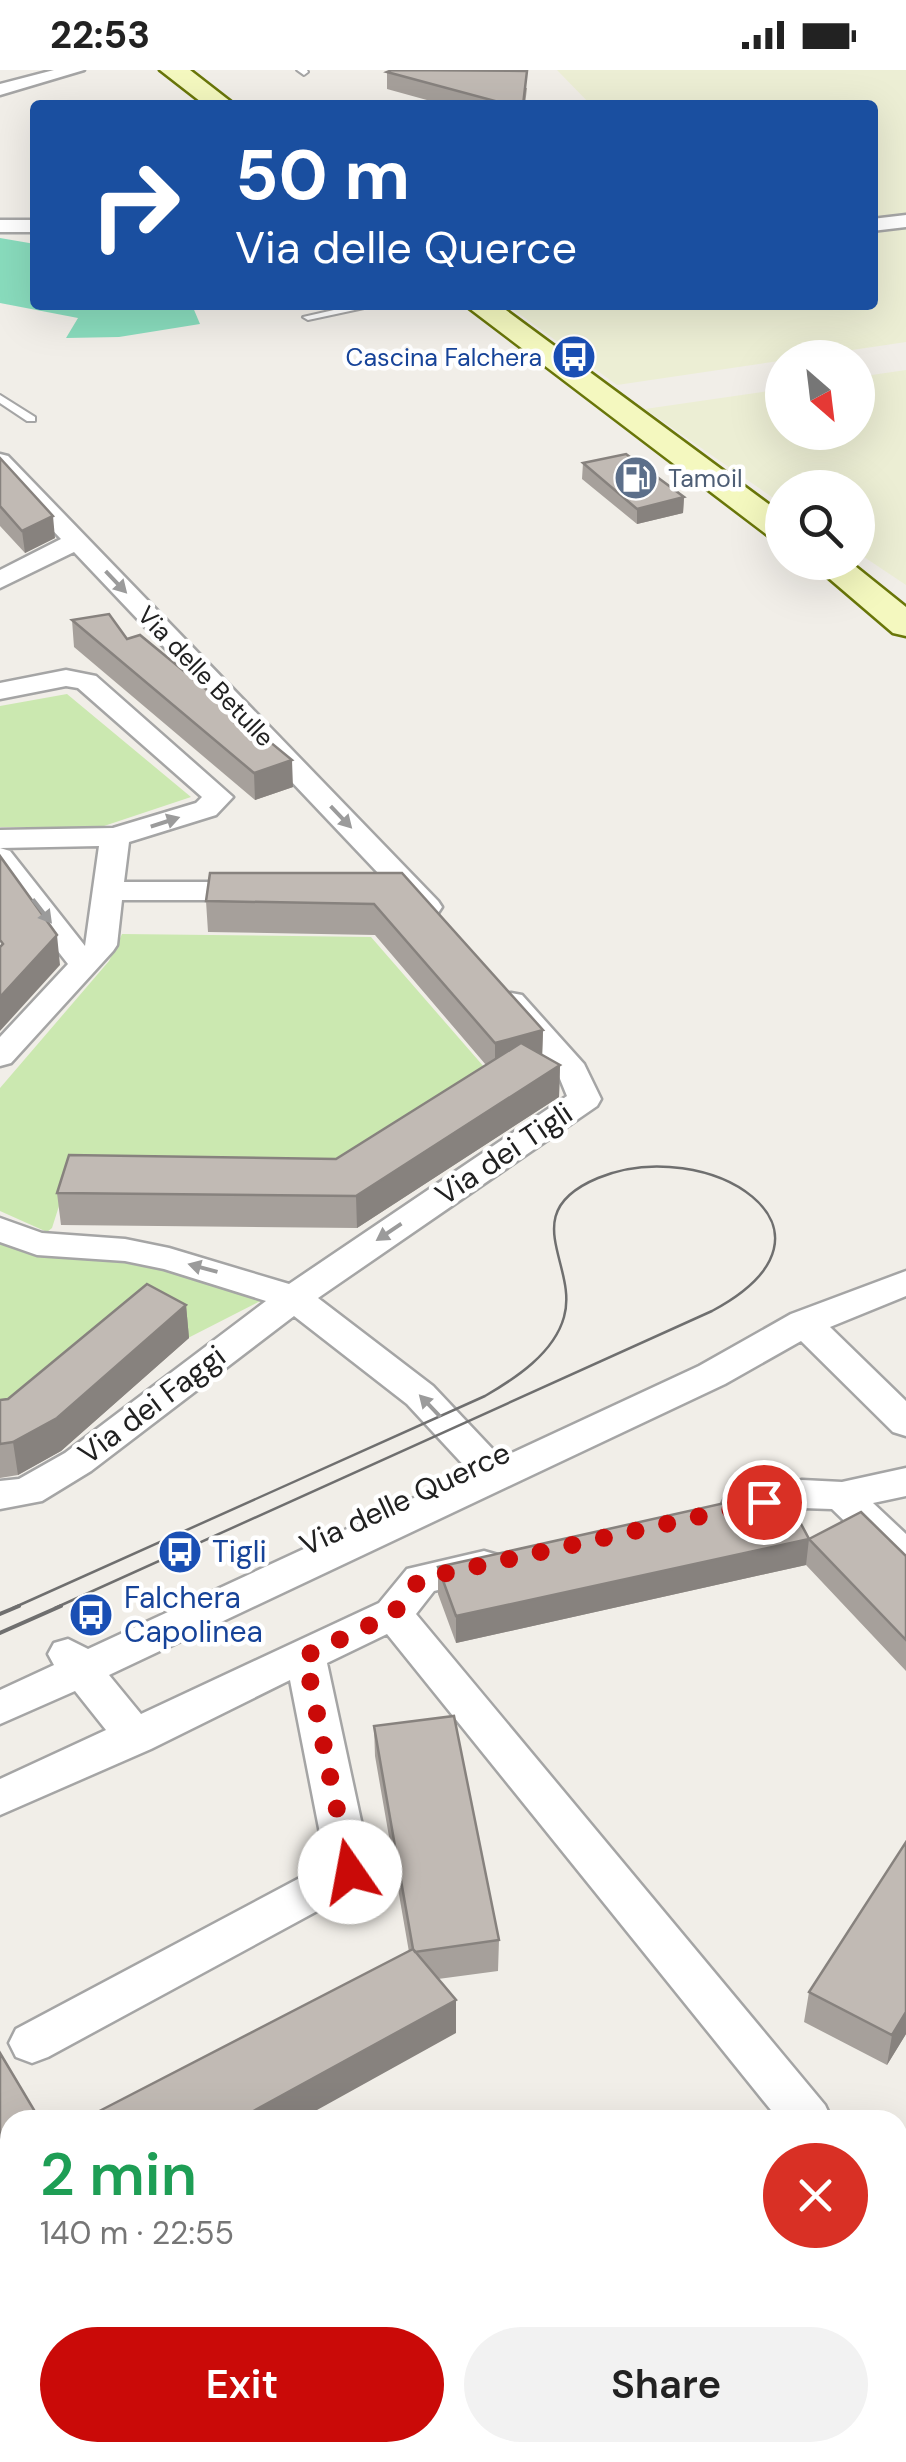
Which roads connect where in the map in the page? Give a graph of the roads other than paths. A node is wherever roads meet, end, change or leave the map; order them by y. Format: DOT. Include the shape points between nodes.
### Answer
graph roads {
  1 [pos="75,70"];
  2 [pos="173,70"];
  3 [pos="0,90"];
  4 [pos="215,100"];
  5 [pos="906,221"];
  6 [pos="878,224"];
  7 [pos="0,226"];
  8 [pos="30,226"];
  9 [pos="346,310"];
  10 [pos="487,310"];
  11 [pos="308,317"];
  12 [pos="0,398"];
  13 [pos="31,419"];
  14 [pos="0,461"];
  15 [pos="765,517"];
  16 [pos="77,542"];
  17 [pos="0,580"];
  18 [pos="850,580"];
  19 [pos="859,580"];
  20 [pos="906,608"];
  21 [pos="906,625"];
  22 [pos="0,690"];
  23 [pos="0,838"];
  24 [pos="115,838"];
  25 [pos="0,857"];
  26 [pos="108,890"];
  27 [pos="280,891"];
  28 [pos="374,891"];
  29 [pos="412,891"];
  30 [pos="452,936"];
  31 [pos="84,965"];
  32 [pos="491,980"];
  33 [pos="0,1056"];
  34 [pos="0,1228"];
  35 [pos="906,1282"];
  36 [pos="295,1298"];
  37 [pos="804,1323"];
  38 [pos="906,1423"];
  39 [pos="490,1470"];
  40 [pos="906,1482"];
  41 [pos="0,1495"];
  42 [pos="842,1496"];
  43 [pos="707,1515"];
  44 [pos="906,1557"];
  45 [pos="516,1558"];
  46 [pos="393,1614"];
  47 [pos="305,1656"];
  48 [pos="74,1663"];
  49 [pos="0,1684"];
  50 [pos="0,1708"];
  51 [pos="136,1737"];
  52 [pos="0,1798"];
  53 [pos="32,2043"];
  54 [pos="800,2110"];
  1 -- 3 [label="street"];
  2 -- 4 [label="main road"];
  5 -- 6 [label="street"];
  7 -- 8 [label="street"];
  9 -- 11 [label="lane"];
  10 -- 15 [label="main road"];
  12 -- 13 [label="lane"];
  14 -- 16 [label="street, Via delle Betulle"];
  16 -- 17 [label="street"];
  16 -- 29 [label="street, Via delle Betulle, one-way"];
  18 -- 21 [label="main road"];
  19 -- 20 [label="main road"];
  24 -- 22 [label="street, one-way" via="206,809 219,797 87,682 66,678"];
  23 -- 24 [label="street"];
  24 -- 26 [label="street"];
  25 -- 31 [label="street, one-way"];
  26 -- 27 [label="street"];
  26 -- 31 [label="street" via="102,944"];
  28 -- 29 [label="street"];
  29 -- 30 [label="street"];
  31 -- 33 [label="street"];
  32 -- 36 [label="street, Via dei Tigli, one-way" via="573,1071 585,1099"];
  36 -- 34 [label="street, one-way" via="169,1259 36,1244"];
  35 -- 37 [label="street, Via delle Querce"];
  39 -- 36 [label="street, one-way" via="420,1395"];
  36 -- 41 [label="street, Via dei Faggi" via="78,1462 28,1491"];
  37 -- 38 [label="street"];
  37 -- 39 [label="street, Via delle Querce" via="712,1375"];
  39 -- 48 [label="street, Via delle Querce"];
  40 -- 42 [label="street"];
  42 -- 43 [label="street" via="802,1494"];
  42 -- 44 [label="street"];
  45 -- 46 [label="street" via="420,1579"];
  46 -- 47 [label="street"];
  46 -- 54 [label="street"];
  47 -- 51 [label="street"];
  47 -- 53 [label="street" via="350,1872"];
  48 -- 49 [label="street, Via delle Querce"];
  48 -- 50 [label="street, Via delle Querce"];
  48 -- 51 [label="street"];
  51 -- 52 [label="street"];
}
